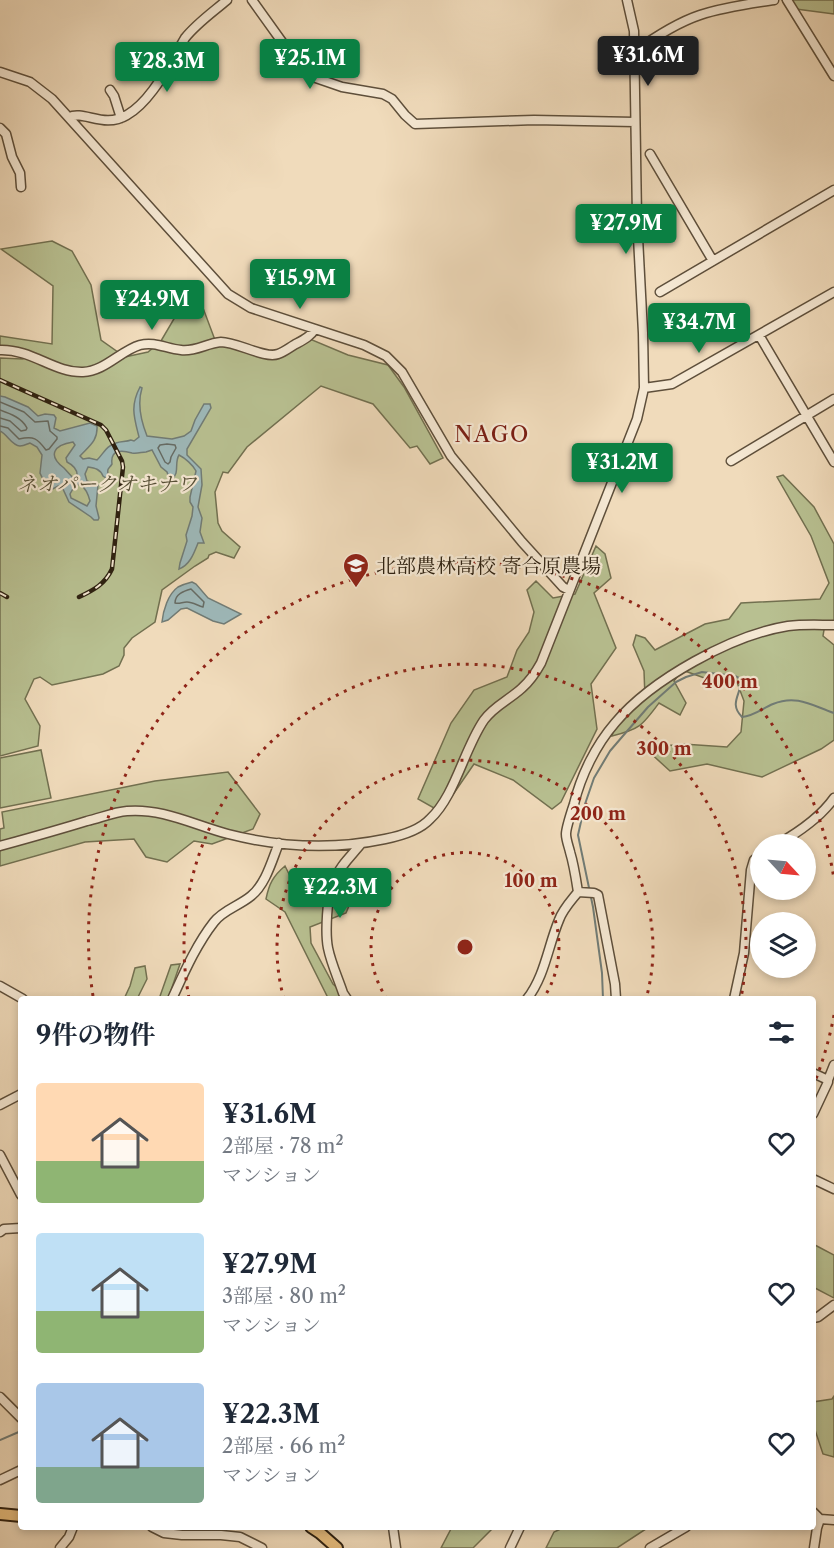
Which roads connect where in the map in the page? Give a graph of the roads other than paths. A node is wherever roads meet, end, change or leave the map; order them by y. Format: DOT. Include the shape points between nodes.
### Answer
graph roads {
  1 [pos="226,0"];
  2 [pos="252,0"];
  3 [pos="627,0"];
  4 [pos="774,0"];
  5 [pos="787,0"];
  6 [pos="634,52"];
  7 [pos="0,72"];
  8 [pos="834,76"];
  9 [pos="110,90"];
  10 [pos="69,117"];
  11 [pos="121,118"];
  12 [pos="635,122"];
  13 [pos="0,128"];
  14 [pos="650,154"];
  15 [pos="21,187"];
  16 [pos="834,190"];
  17 [pos="713,261"];
  18 [pos="660,292"];
  19 [pos="834,292"];
  20 [pos="315,329"];
  21 [pos="759,335"];
  22 [pos="0,350"];
  23 [pos="644,388"];
  24 [pos="834,399"];
  25 [pos="806,416"];
  26 [pos="731,460"];
  27 [pos="834,462"];
  28 [pos="569,590"];
  29 [pos="834,626"];
  30 [pos="834,798"];
  31 [pos="794,834"];
  32 [pos="279,843"];
  33 [pos="361,844"];
  34 [pos="0,846"];
  35 [pos="750,882"];
  36 [pos="579,892"];
  37 [pos="0,986"];
  38 [pos="18,996"];
  39 [pos="173,996"];
  40 [pos="345,996"];
  41 [pos="529,996"];
  42 [pos="616,996"];
  43 [pos="735,996"];
  44 [pos="834,1065"];
  45 [pos="816,1075"];
  46 [pos="830,1082"];
  47 [pos="18,1096"];
  48 [pos="0,1105"];
  49 [pos="816,1108"];
  50 [pos="0,1155"];
  51 [pos="816,1180"];
  52 [pos="18,1189"];
  53 [pos="834,1189"];
  54 [pos="18,1227"];
  55 [pos="0,1232"];
  56 [pos="834,1305"];
  57 [pos="816,1317"];
  58 [pos="0,1397"];
  59 [pos="18,1415"];
  60 [pos="18,1471"];
  61 [pos="0,1480"];
  62 [pos="0,1514"];
  63 [pos="816,1515"];
  64 [pos="18,1516"];
  65 [pos="820,1519"];
  66 [pos="834,1520"];
  67 [pos="72,1530"];
  68 [pos="158,1530"];
  69 [pos="316,1530"];
  70 [pos="393,1530"];
  71 [pos="519,1530"];
  72 [pos="681,1530"];
  73 [pos="60,1548"];
  74 [pos="262,1548"];
  75 [pos="338,1548"];
  76 [pos="396,1548"];
  77 [pos="510,1548"];
  78 [pos="650,1548"];
  79 [pos="814,1548"];
  1 -- 11 [label="street" via="191,31 155,88"];
  2 -- 12 [label="street" via="300,67 312,77 383,94 415,124"];
  3 -- 6 [label="street"];
  4 -- 6 [label="street" via="698,16"];
  5 -- 8 [label="street"];
  6 -- 12 [label="street"];
  7 -- 10 [label="street" via="30,82"];
  9 -- 11 [label="street"];
  10 -- 11 [label="street"];
  10 -- 20 [label="street" via="228,294 251,308"];
  12 -- 23 [label="street"];
  13 -- 15 [label="street" via="6,134 20,173"];
  14 -- 17 [label="street"];
  16 -- 17 [label="street"];
  17 -- 18 [label="street"];
  19 -- 21 [label="street"];
  20 -- 22 [label="street" via="306,339 276,355 219,342 192,350 140,345 103,366 82,372 63,370 21,352"];
  20 -- 28 [label="street" via="376,350 393,362 457,463 522,542"];
  21 -- 23 [label="street" via="672,384"];
  21 -- 25 [label="street"];
  23 -- 28 [label="street" via="637,419"];
  24 -- 25 [label="street"];
  25 -- 26 [label="street"];
  25 -- 27 [label="street"];
  28 -- 33 [label="street" via="541,663 523,687 483,721 435,813 416,829"];
  29 -- 36 [label="street" via="788,627 741,640 675,674 625,712 600,743 579,785 566,835"];
  30 -- 31 [label="street" via="821,814"];
  32 -- 33 [label="street"];
  32 -- 34 [label="street" via="228,834 174,816 125,811"];
  32 -- 39 [label="street" via="256,892 213,922"];
  33 -- 40 [label="street" via="340,868 328,904 328,948"];
  35 -- 43 [label="street" via="744,953"];
  36 -- 41 [label="street" via="560,918 542,973"];
  36 -- 42 [label="street" via="598,895"];
  37 -- 38 [label="street"];
  44 -- 46 [label="street"];
  45 -- 46 [label="street"];
  46 -- 49 [label="street"];
  47 -- 48 [label="street"];
  50 -- 52 [label="street"];
  51 -- 53 [label="street"];
  54 -- 55 [label="street"];
  56 -- 57 [label="street"];
  58 -- 59 [label="street"];
  60 -- 61 [label="street"];
  62 -- 64 [label="main road"];
  63 -- 65 [label="street"];
  65 -- 66 [label="street"];
  65 -- 79 [label="street"];
  67 -- 73 [label="street"];
  68 -- 74 [label="street" via="240,1537"];
  69 -- 75 [label="main road"];
  70 -- 76 [label="street"];
  71 -- 77 [label="street"];
  72 -- 78 [label="street"];
}
